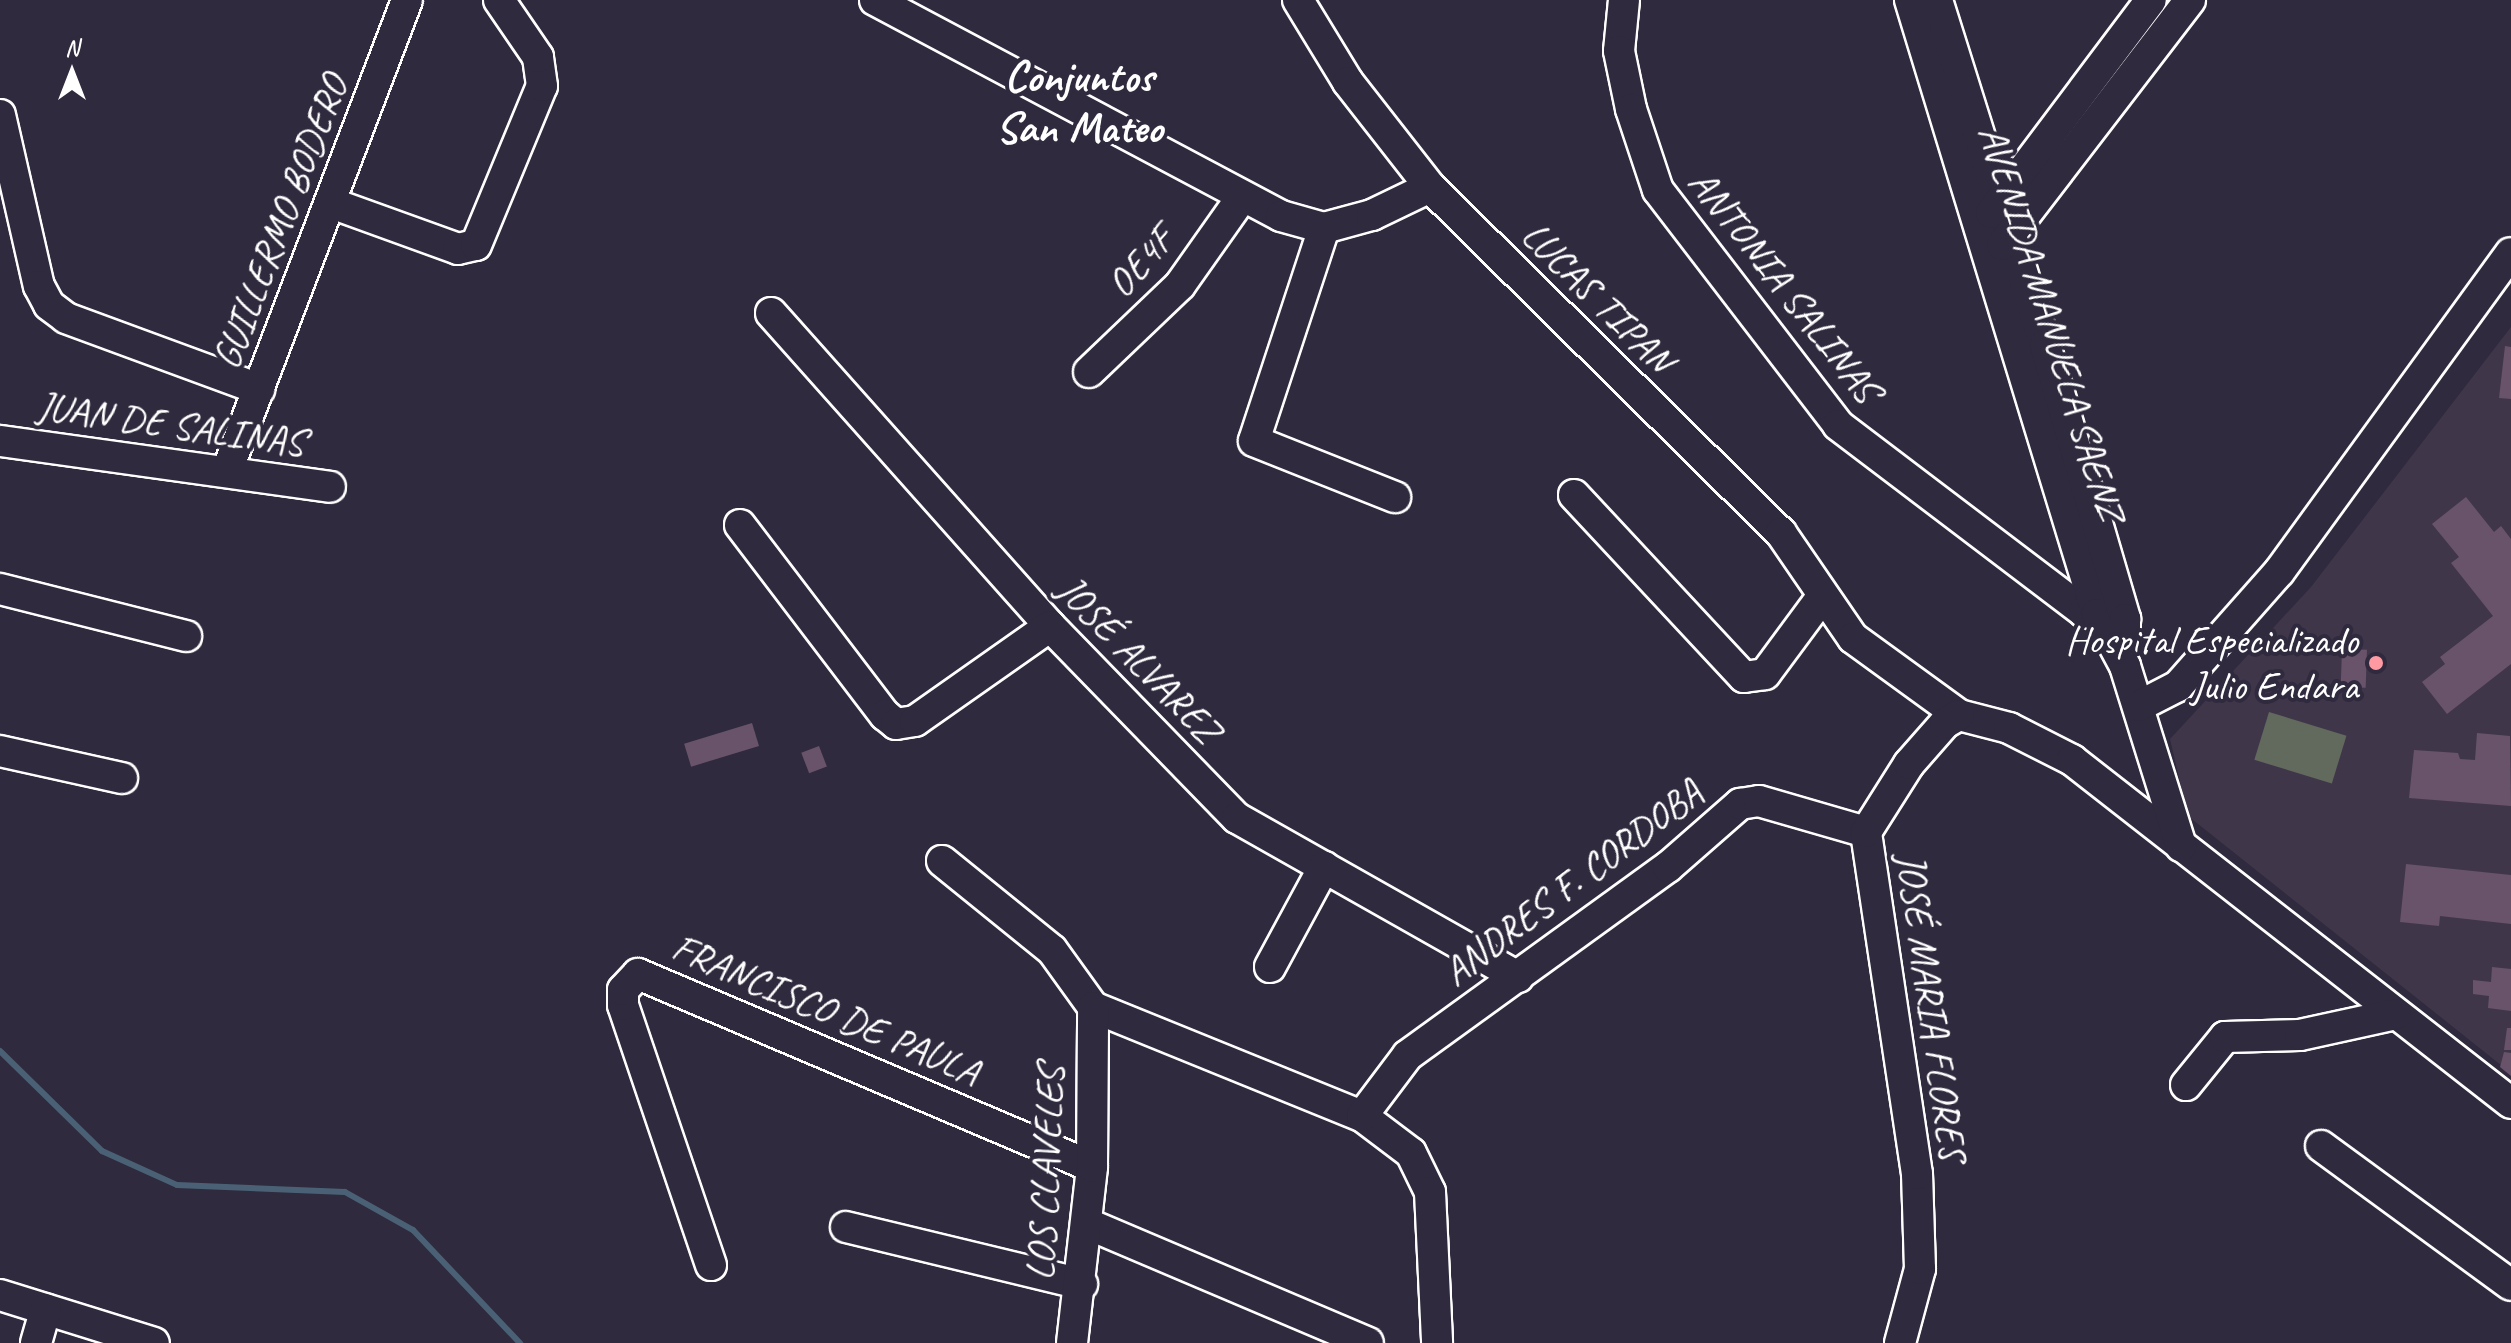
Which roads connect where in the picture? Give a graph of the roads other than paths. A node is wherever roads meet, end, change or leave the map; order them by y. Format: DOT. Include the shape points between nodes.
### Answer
graph roads {
  1 [pos="407,0"];
  2 [pos="499,0"];
  3 [pos="875,0"];
  4 [pos="1298,0"];
  5 [pos="1624,0"];
  6 [pos="1910,0"];
  7 [pos="1937,0"];
  8 [pos="2151,0"];
  9 [pos="2176,7"];
  10 [pos="0,115"];
  11 [pos="1430,187"];
  12 [pos="1242,197"];
  13 [pos="331,203"];
  14 [pos="1992,212"];
  15 [pos="1324,228"];
  16 [pos="2012,233"];
  17 [pos="2511,253"];
  18 [pos="1991,259"];
  19 [pos="771,313"];
  20 [pos="1089,372"];
  21 [pos="259,389"];
  22 [pos="0,441"];
  23 [pos="227,471"];
  24 [pos="330,487"];
  25 [pos="1574,495"];
  26 [pos="1395,497"];
  27 [pos="740,525"];
  28 [pos="0,589"];
  29 [pos="1822,597"];
  30 [pos="2111,617"];
  31 [pos="1050,626"];
  32 [pos="186,636"];
  33 [pos="2139,706"];
  34 [pos="1959,715"];
  35 [pos="0,751"];
  36 [pos="122,778"];
  37 [pos="1866,832"];
  38 [pos="2181,846"];
  39 [pos="942,861"];
  40 [pos="1324,867"];
  41 [pos="1270,967"];
  42 [pos="1518,977"];
  43 [pos="1093,1007"];
  44 [pos="2396,1014"];
  45 [pos="2186,1085"];
  46 [pos="2511,1103"];
  47 [pos="1362,1116"];
  48 [pos="2321,1146"];
  49 [pos="1092,1167"];
  50 [pos="1088,1224"];
  51 [pos="846,1227"];
  52 [pos="711,1265"];
  53 [pos="1082,1284"];
  54 [pos="2511,1285"];
  55 [pos="0,1295"];
  56 [pos="46,1309"];
  57 [pos="36,1343"];
  58 [pos="154,1343"];
  59 [pos="1072,1343"];
  60 [pos="1368,1343"];
  61 [pos="1437,1343"];
  62 [pos="1900,1343"];
  1 -- 13 [label="street, GUILLERMO BODERO"];
  2 -- 13 [label="street" via="538,57 542,86 476,245 458,249"];
  3 -- 12 [label="street"];
  4 -- 11 [label="street, LUCAS TIPAN" via="1348,82"];
  5 -- 30 [label="street, ANTONIA SALINAS" via="1618,36 1631,109 1650,171 1670,209 1838,425 2084,612"];
  6 -- 14 [label="street, AVENIDA MANUELA SAENZ"];
  7 -- 14 [label="street, AVENIDA MANUELA SAENZ"];
  8 -- 14 [label="street"];
  9 -- 16 [label="street"];
  10 -- 21 [label="street" via="35,271 49,305 66,318"];
  11 -- 15 [label="street" via="1372,215"];
  11 -- 29 [label="street, LUCAS TIPAN" via="1781,533"];
  12 -- 15 [label="street"];
  12 -- 20 [label="street, OE4F" via="1180,285"];
  13 -- 21 [label="street, GUILLERMO BODERO"];
  14 -- 16 [label="street, AVENIDA MANUELA SAENZ"];
  14 -- 18 [label="street, AVENIDA MANUELA SAENZ"];
  15 -- 26 [label="street" via="1254,441"];
  16 -- 18 [label="street"];
  16 -- 30 [label="street, AVENIDA MANUELA SAENZ"];
  17 -- 33 [label="street" via="2279,572 2178,686"];
  18 -- 30 [label="street, AVENIDA MANUELA SAENZ"];
  19 -- 31 [label="street, JOSÉ ALVAREZ"];
  21 -- 23 [label="street, GUILLERMO BODERO"];
  22 -- 23 [label="street, JUAN DE SALINAS"];
  23 -- 24 [label="street, JUAN DE SALINAS"];
  25 -- 29 [label="street" via="1744,677 1765,674"];
  27 -- 31 [label="street" via="896,724 915,721"];
  28 -- 32 [label="street"];
  29 -- 34 [label="street, LUCAS TIPAN" via="1853,638"];
  30 -- 33 [label="street, AVENIDA MANUELA SAENZ"];
  31 -- 40 [label="street, JOSÉ ALVAREZ" via="1237,818"];
  33 -- 38 [label="street, AVENIDA MANUELA SAENZ"];
  34 -- 37 [label="street, JOSÉ MARIA FLORES" via="1945,723 1909,764"];
  34 -- 38 [label="street, LUCAS TIPAN" via="1973,715 2047,744"];
  35 -- 36 [label="street"];
  37 -- 42 [label="street, ANDRES F. CORDOBA" via="1749,800"];
  37 -- 62 [label="street, JOSÉ MARIA FLORES" via="1917,1174 1920,1269"];
  38 -- 44 [label="street, LUCAS TIPAN"];
  39 -- 43 [label="street" via="1052,950"];
  40 -- 41 [label="street"];
  40 -- 42 [label="street, JOSÉ ALVAREZ"];
  42 -- 47 [label="street, ANDRES F. CORDOBA" via="1408,1055"];
  43 -- 47 [label="street"];
  43 -- 49 [label="street, LOS CLAVELES"];
  44 -- 45 [label="street" via="2300,1035 2225,1037"];
  44 -- 46 [label="street, LUCAS TIPAN"];
  47 -- 61 [label="street" via="1411,1153 1430,1192"];
  48 -- 54 [label="street"];
  49 -- 50 [label="street, LOS CLAVELES"];
  49 -- 52 [label="street, FRANCISCO DE PAULA" via="638,974 623,990 623,1005"];
  50 -- 53 [label="street, LOS CLAVELES"];
  50 -- 60 [label="street"];
  51 -- 53 [label="street"];
  53 -- 59 [label="street, LOS CLAVELES"];
  55 -- 56 [label="street"];
  56 -- 57 [label="street"];
  56 -- 58 [label="street"];
}
